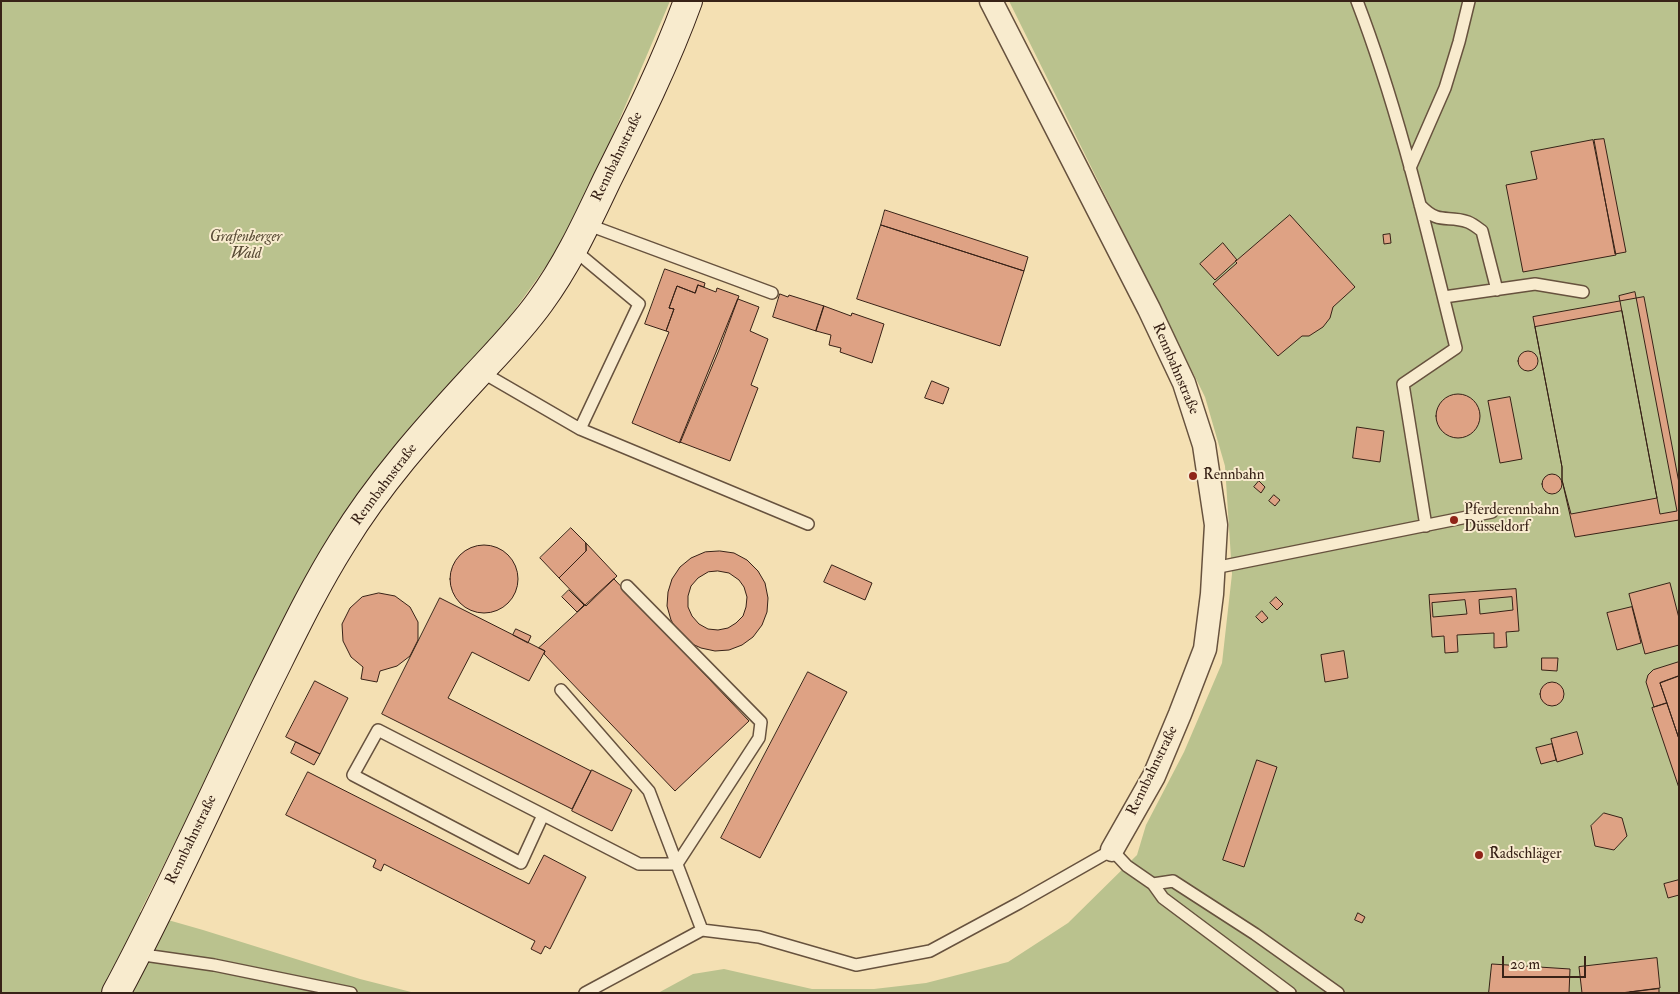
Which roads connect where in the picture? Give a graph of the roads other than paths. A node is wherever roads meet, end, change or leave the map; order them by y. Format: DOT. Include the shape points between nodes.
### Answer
graph roads {
  1 [pos="688,1"];
  2 [pos="991,1"];
  3 [pos="1357,1"];
  4 [pos="1469,1"];
  5 [pos="1410,168"];
  6 [pos="1419,204"];
  7 [pos="586,224"];
  8 [pos="573,249"];
  9 [pos="1497,290"];
  10 [pos="1583,292"];
  11 [pos="772,293"];
  12 [pos="1444,297"];
  13 [pos="480,371"];
  14 [pos="580,429"];
  15 [pos="1492,512"];
  16 [pos="808,524"];
  17 [pos="1426,526"];
  18 [pos="1214,568"];
  19 [pos="627,586"];
  20 [pos="562,690"];
  21 [pos="543,815"];
  22 [pos="1112,850"];
  23 [pos="677,864"];
  24 [pos="1153,884"];
  25 [pos="702,930"];
  26 [pos="137,954"];
  27 [pos="116,993"];
  28 [pos="351,993"];
  29 [pos="585,993"];
  30 [pos="1290,993"];
  31 [pos="1338,993"];
  1 -- 7 [label="street, Rennbahnstraße" via="631,132"];
  2 -- 18 [label="street, Rennbahnstraße" via="1184,383 1204,445 1216,525"];
  3 -- 5 [label="lane"];
  4 -- 5 [label="lane" via="1445,88"];
  5 -- 6 [label="lane"];
  6 -- 9 [label="lane" via="1430,215 1469,222 1482,231"];
  6 -- 12 [label="lane"];
  7 -- 8 [label="street, Rennbahnstraße"];
  7 -- 11 [label="lane"];
  8 -- 13 [label="street, Rennbahnstraße" via="539,303"];
  8 -- 14 [label="lane" via="639,304"];
  9 -- 10 [label="lane" via="1535,284"];
  9 -- 12 [label="lane"];
  12 -- 17 [label="lane" via="1456,348 1403,384"];
  13 -- 14 [label="lane"];
  13 -- 26 [label="street, Rennbahnstraße" via="374,496 338,549 294,628"];
  14 -- 16 [label="lane"];
  15 -- 17 [label="lane"];
  17 -- 18 [label="lane"];
  18 -- 22 [label="street, Rennbahnstraße" via="1205,649 1154,776"];
  19 -- 23 [label="lane" via="761,722 759,738"];
  20 -- 23 [label="lane" via="649,791"];
  21 -- 21 [label="lane" via="521,864 353,775 378,730"];
  21 -- 23 [label="lane" via="639,864"];
  22 -- 24 [label="lane" via="1127,866"];
  22 -- 25 [label="lane" via="930,951 856,965 759,937"];
  23 -- 25 [label="lane"];
  24 -- 30 [label="lane" via="1163,898"];
  24 -- 31 [label="lane" via="1173,881"];
  25 -- 29 [label="lane"];
  26 -- 27 [label="street, Rennbahnstraße"];
  26 -- 28 [label="lane" via="214,964"];
}
